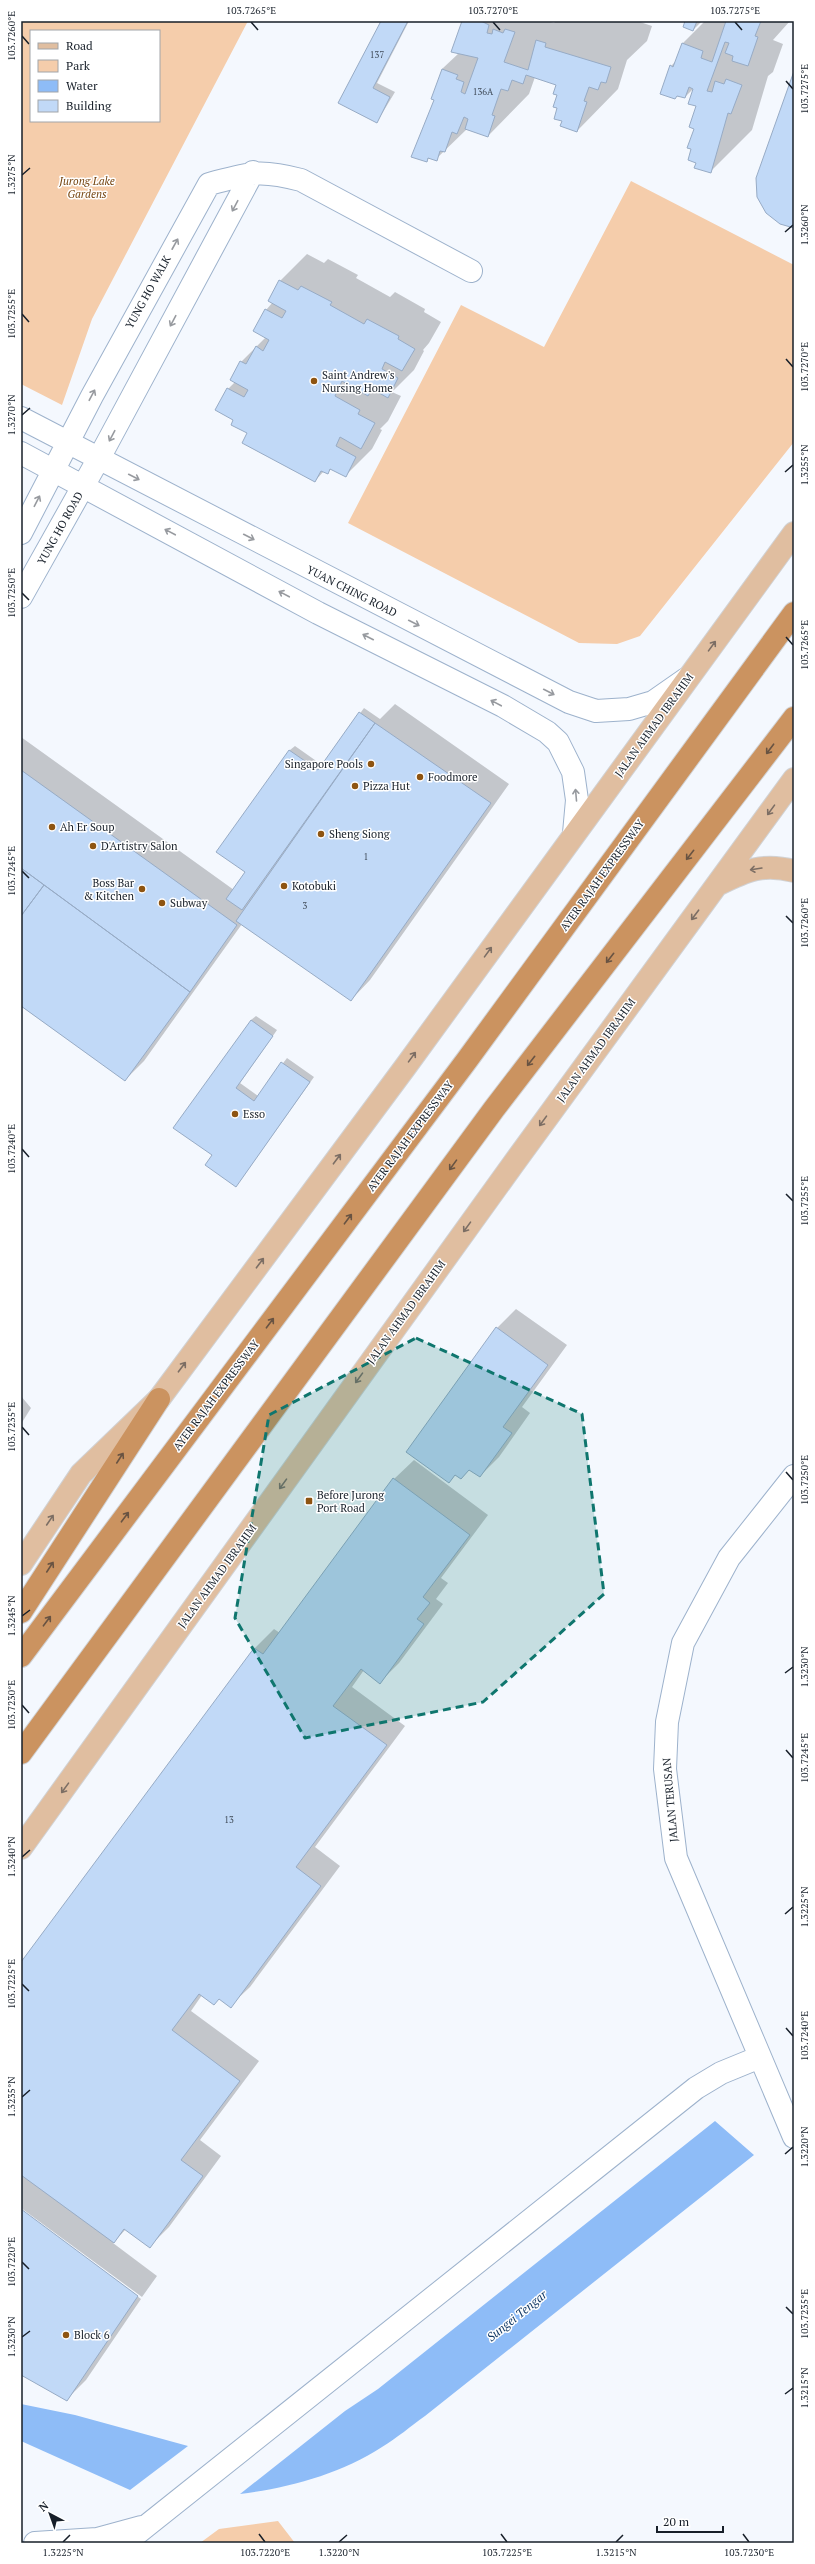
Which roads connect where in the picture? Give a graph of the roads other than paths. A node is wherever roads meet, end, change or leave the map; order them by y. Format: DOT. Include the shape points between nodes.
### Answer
graph roads {
  1 [pos="253,172"];
  2 [pos="471,271"];
  3 [pos="21,418"];
  4 [pos="67,442"];
  5 [pos="21,453"];
  6 [pos="99,459"];
  7 [pos="53,470"];
  8 [pos="84,486"];
  9 [pos="21,533"];
  10 [pos="794,533"];
  11 [pos="21,597"];
  12 [pos="794,613"];
  13 [pos="689,678"];
  14 [pos="794,718"];
  15 [pos="794,779"];
  16 [pos="574,833"];
  17 [pos="794,871"];
  18 [pos="717,885"];
  19 [pos="158,1398"];
  20 [pos="794,1476"];
  21 [pos="21,1564"];
  22 [pos="21,1612"];
  23 [pos="21,1656"];
  24 [pos="21,1753"];
  25 [pos="21,1848"];
  26 [pos="760,2058"];
  27 [pos="794,2137"];
  28 [pos="146,2526"];
  29 [pos="35,2543"];
  30 [pos="125,2543"];
  1 -- 2 [label="street, YUNG HO WALK" via="275,173 301,180"];
  4 -- 1 [label="street, YUNG HO WALK, one-way" via="209,184"];
  1 -- 6 [label="street, one-way"];
  3 -- 4 [label="street, YUAN CHING ROAD"];
  4 -- 6 [label="street, YUAN CHING ROAD"];
  4 -- 7 [label="street"];
  5 -- 7 [label="street"];
  6 -- 8 [label="street, YUNG HO ROAD"];
  6 -- 13 [label="street, YUAN CHING ROAD, one-way" via="569,702 596,711 629,709 653,702"];
  7 -- 8 [label="street"];
  9 -- 7 [label="street, one-way"];
  8 -- 11 [label="street, YUNG HO ROAD"];
  16 -- 8 [label="street, one-way" via="577,800 573,772 558,742 546,732 503,706 318,613"];
  13 -- 10 [label="main road, JALAN AHMAD IBRAHIM, one-way"];
  23 -- 12 [label="highway, AYER RAJAH EXPRESSWAY, one-way" via="467,1060"];
  13 -- 16 [label="main road, JALAN AHMAD IBRAHIM"];
  14 -- 24 [label="highway, one-way" via="494,1109"];
  15 -- 18 [label="main road, JALAN AHMAD IBRAHIM, one-way"];
  19 -- 16 [label="main road, JALAN AHMAD IBRAHIM, one-way" via="406,1066"];
  17 -- 18 [label="main road, one-way" via="774,866 745,871"];
  18 -- 25 [label="main road, JALAN AHMAD IBRAHIM, one-way" via="518,1156"];
  21 -- 19 [label="main road, JALAN AHMAD IBRAHIM, one-way" via="81,1474"];
  22 -- 19 [label="highway, one-way"];
  20 -- 26 [label="street, JALAN TERUSAN" via="729,1558 700,1610 683,1643 667,1722 666,1769 676,1858"];
  26 -- 27 [label="street, JALAN TERUSAN"];
  26 -- 28 [label="street" via="721,2073 696,2088"];
  28 -- 29 [label="street" via="97,2539"];
  28 -- 30 [label="street"];
}
